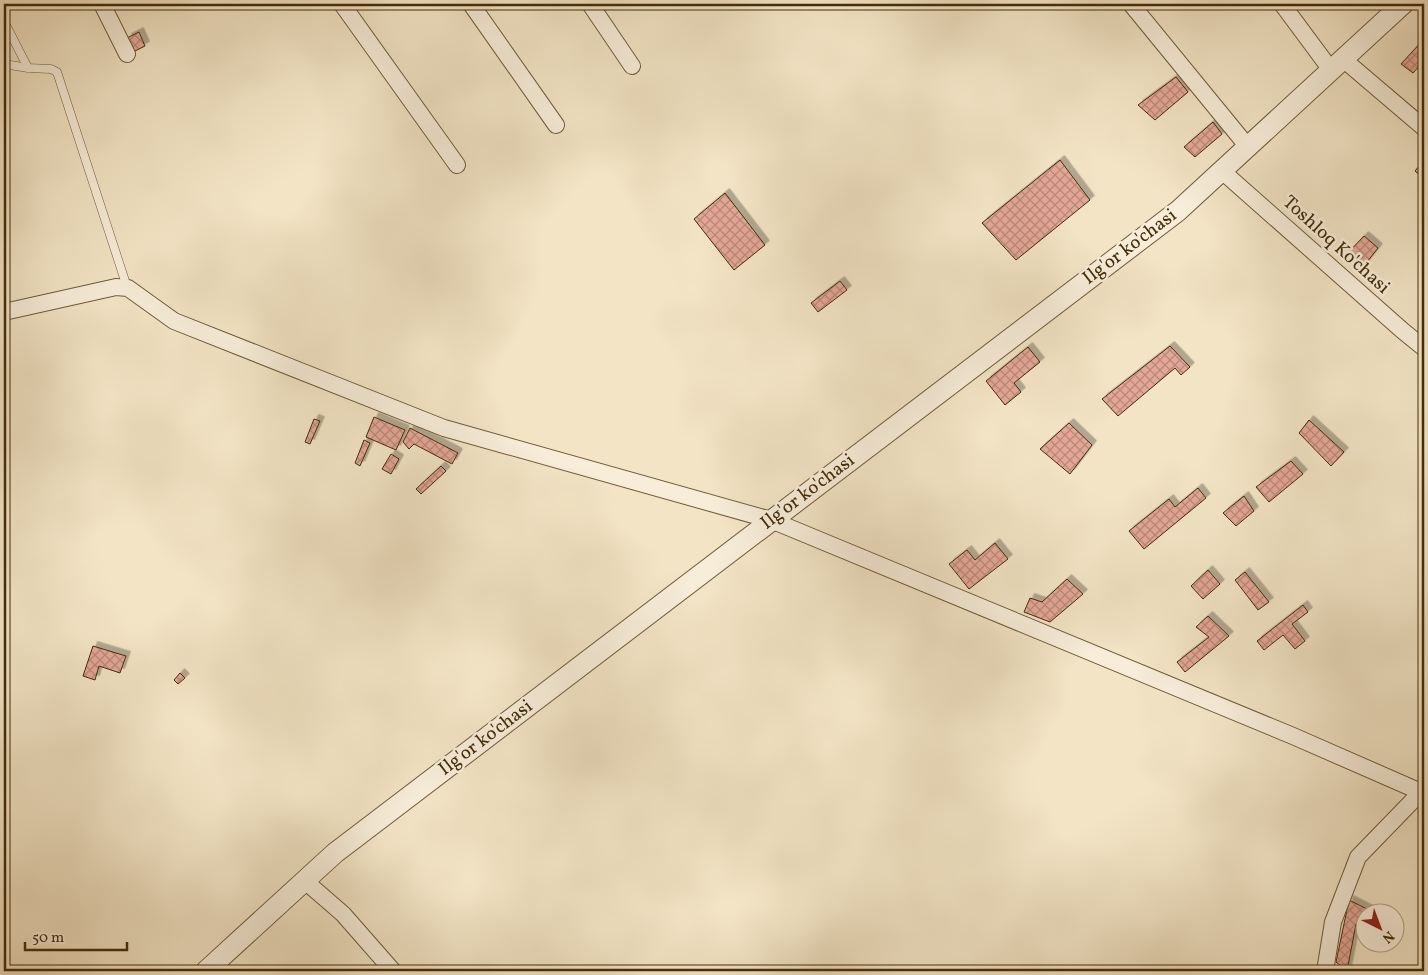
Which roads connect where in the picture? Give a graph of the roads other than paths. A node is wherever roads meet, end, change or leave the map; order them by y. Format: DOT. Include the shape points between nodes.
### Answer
graph roads {
  1 [pos="102,4"];
  2 [pos="342,4"];
  3 [pos="471,4"];
  4 [pos="590,4"];
  5 [pos="1131,4"];
  6 [pos="1282,4"];
  7 [pos="1403,4"];
  8 [pos="4,21"];
  9 [pos="127,54"];
  10 [pos="4,64"];
  11 [pos="1337,65"];
  12 [pos="632,66"];
  13 [pos="28,68"];
  14 [pos="556,125"];
  15 [pos="1424,128"];
  16 [pos="1248,147"];
  17 [pos="457,166"];
  18 [pos="1222,171"];
  19 [pos="128,288"];
  20 [pos="4,312"];
  21 [pos="1424,348"];
  22 [pos="772,520"];
  23 [pos="1423,791"];
  24 [pos="305,880"];
  25 [pos="206,971"];
  26 [pos="393,971"];
  27 [pos="1325,971"];
  1 -- 9 [label="street"];
  2 -- 17 [label="street"];
  3 -- 14 [label="street"];
  4 -- 12 [label="street"];
  5 -- 16 [label="street"];
  6 -- 11 [label="street"];
  7 -- 11 [label="street, Ilg'or ko'chasi"];
  8 -- 13 [label="lane"];
  10 -- 13 [label="lane"];
  11 -- 15 [label="street"];
  11 -- 16 [label="street, Ilg'or ko'chasi"];
  13 -- 19 [label="lane" via="57,72"];
  16 -- 18 [label="street, Ilg'or ko'chasi"];
  18 -- 21 [label="street, Toshloq Ko'chasi"];
  18 -- 22 [label="street, Ilg'or ko'chasi" via="1178,211"];
  19 -- 20 [label="street" via="116,287"];
  19 -- 22 [label="street" via="174,320 444,428"];
  22 -- 23 [label="street"];
  22 -- 24 [label="street, Ilg'or ko'chasi"];
  23 -- 27 [label="street" via="1358,857 1333,922"];
  24 -- 25 [label="street, Ilg'or ko'chasi"];
  24 -- 26 [label="street" via="343,914"];
}
